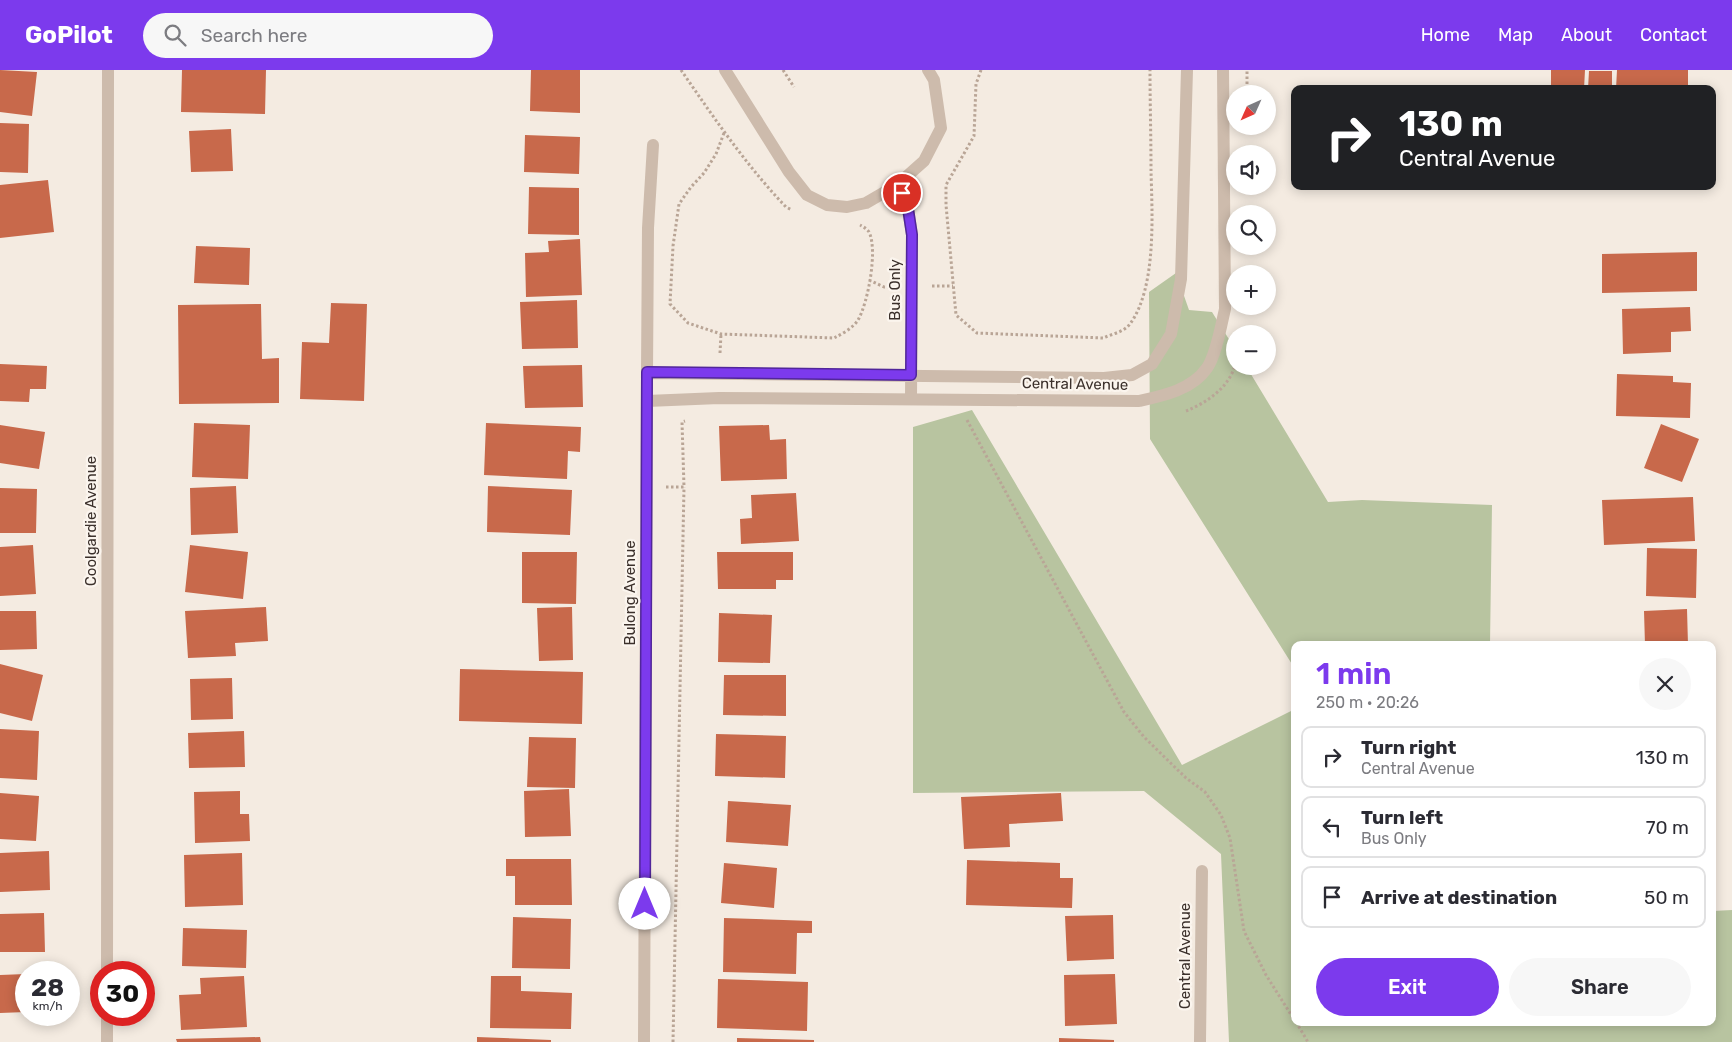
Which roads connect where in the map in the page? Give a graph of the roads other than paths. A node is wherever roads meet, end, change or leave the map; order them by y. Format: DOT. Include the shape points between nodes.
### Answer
graph roads {
  1 [pos="108,70"];
  2 [pos="725,70"];
  3 [pos="928,70"];
  4 [pos="1187,70"];
  5 [pos="1224,70"];
  6 [pos="653,145"];
  7 [pos="897,185"];
  8 [pos="647,372"];
  9 [pos="911,375"];
  10 [pos="910,399"];
  11 [pos="647,401"];
  12 [pos="1202,871"];
  13 [pos="107,961"];
  14 [pos="107,1026"];
  15 [pos="107,1042"];
  16 [pos="644,1042"];
  17 [pos="1200,1042"];
  1 -- 13 [label="street, Coolgardie Avenue"];
  2 -- 7 [label="street" via="789,172 807,194 827,206 847,207 866,203"];
  3 -- 7 [label="street" via="934,80 941,128 924,161"];
  4 -- 9 [label="street, Central Avenue" via="1181,280 1171,334 1152,364 1132,375 1104,378"];
  5 -- 10 [label="street, Central Avenue" via="1225,309 1207,368 1190,384 1168,395 1139,401"];
  6 -- 8 [label="street, Bulong Avenue" via="648,228"];
  7 -- 9 [label="street, Bus Only" via="907,202 912,235"];
  8 -- 9 [label="street, Central Avenue"];
  8 -- 11 [label="street, Bulong Avenue"];
  9 -- 10 [label="street, Bus Only"];
  10 -- 11 [label="street, Central Avenue"];
  11 -- 16 [label="street, Bulong Avenue"];
  12 -- 17 [label="street, Central Avenue"];
  14 -- 15 [label="street"];
}
